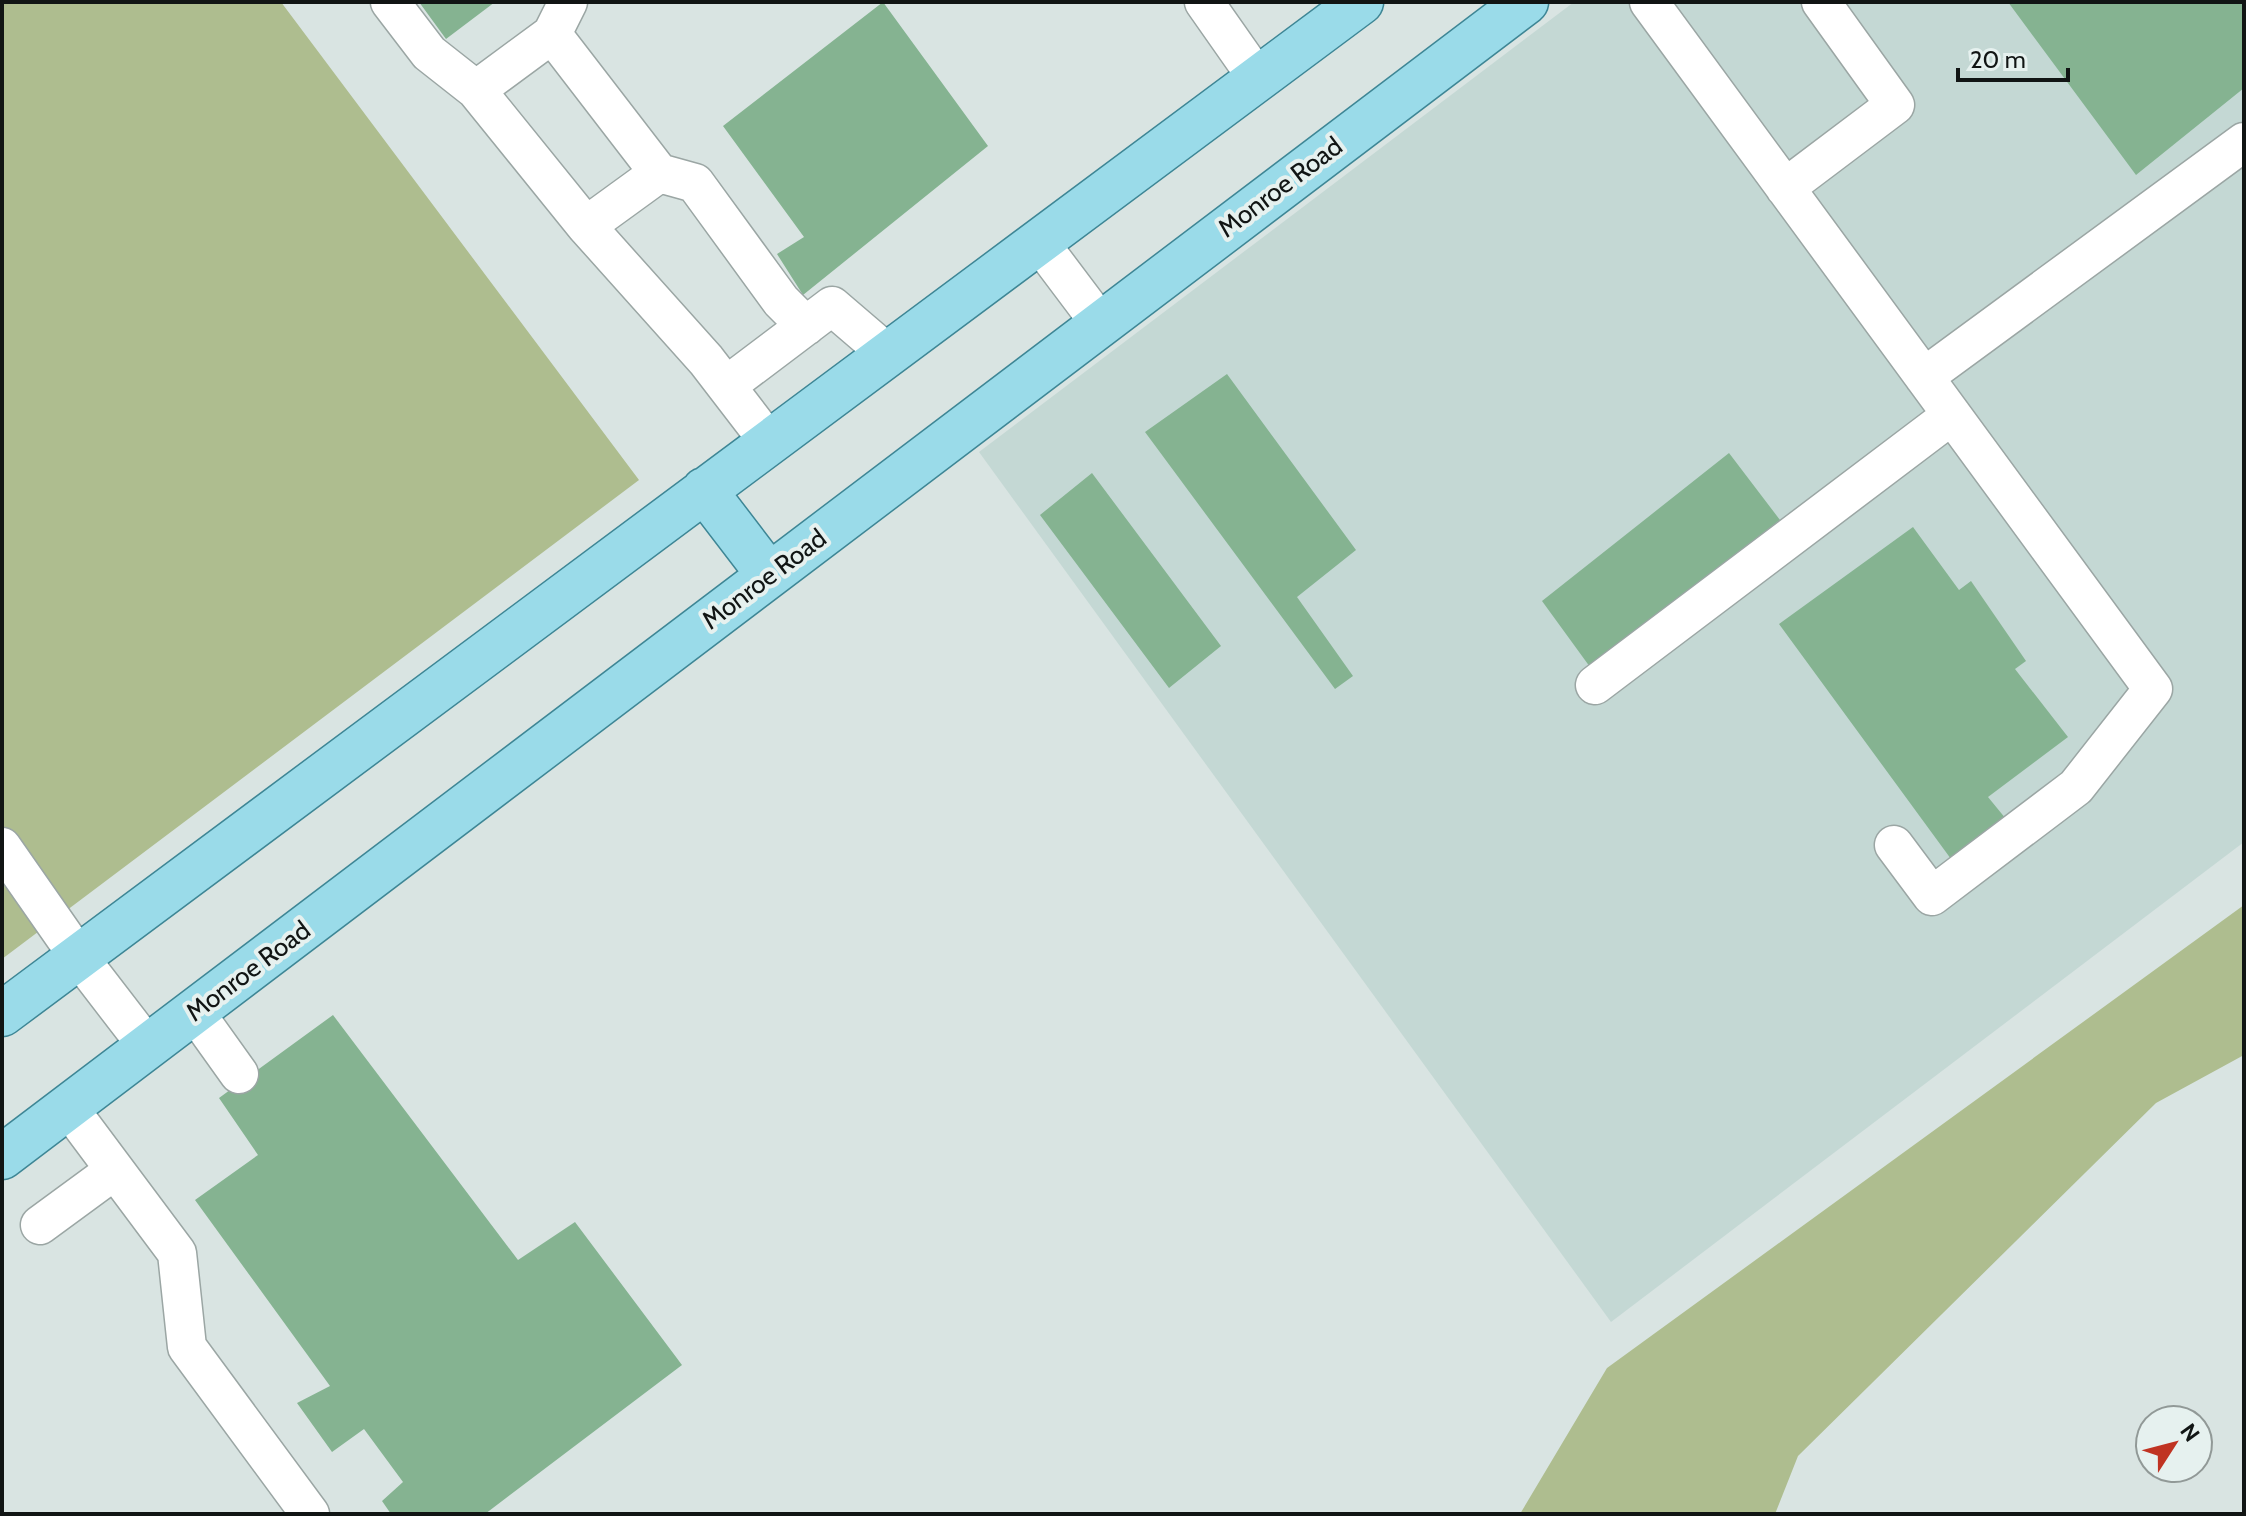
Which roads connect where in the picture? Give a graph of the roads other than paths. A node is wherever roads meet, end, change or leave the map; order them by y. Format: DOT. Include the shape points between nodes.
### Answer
graph roads {
  1 [pos="390,2"];
  2 [pos="1204,2"];
  3 [pos="1361,2"];
  4 [pos="1526,2"];
  5 [pos="1649,2"];
  6 [pos="1821,2"];
  7 [pos="560,18"];
  8 [pos="1258,79"];
  9 [pos="476,90"];
  10 [pos="2244,142"];
  11 [pos="659,173"];
  12 [pos="1785,188"];
  13 [pos="586,226"];
  14 [pos="1039,242"];
  15 [pos="1100,323"];
  16 [pos="806,326"];
  17 [pos="888,354"];
  18 [pos="1924,377"];
  19 [pos="726,386"];
  20 [pos="1952,415"];
  21 [pos="769,442"];
  22 [pos="704,490"];
  23 [pos="769,575"];
  24 [pos="1595,685"];
  25 [pos="1894,845"];
  26 [pos="2,847"];
  27 [pos="78,956"];
  28 [pos="194,1011"];
  29 [pos="2,1014"];
  30 [pos="148,1047"];
  31 [pos="239,1074"];
  32 [pos="68,1107"];
  33 [pos="2,1157"];
  34 [pos="115,1170"];
  35 [pos="40,1225"];
  36 [pos="310,1514"];
  1 -- 9 [label="street" via="429,53"];
  2 -- 8 [label="street"];
  3 -- 8 [label="main road"];
  4 -- 15 [label="main road, Monroe Road"];
  5 -- 12 [label="street"];
  6 -- 12 [label="street" via="1895,105"];
  7 -- 9 [label="street"];
  7 -- 11 [label="street"];
  8 -- 14 [label="main road"];
  9 -- 13 [label="street"];
  10 -- 18 [label="street"];
  11 -- 13 [label="street"];
  11 -- 16 [label="street" via="695,183 781,301"];
  12 -- 18 [label="street"];
  13 -- 19 [label="street"];
  14 -- 15 [label="street"];
  14 -- 17 [label="main road"];
  15 -- 23 [label="main road, Monroe Road"];
  16 -- 17 [label="street" via="832,306"];
  16 -- 19 [label="street"];
  17 -- 21 [label="main road"];
  18 -- 20 [label="street"];
  19 -- 21 [label="street"];
  20 -- 24 [label="street"];
  20 -- 25 [label="street" via="2153,689 2076,787 1932,896"];
  21 -- 22 [label="main road"];
  22 -- 23 [label="main road"];
  22 -- 27 [label="main road"];
  23 -- 28 [label="main road, Monroe Road"];
  26 -- 27 [label="street"];
  27 -- 29 [label="main road"];
  27 -- 30 [label="street"];
  28 -- 30 [label="main road, Monroe Road"];
  28 -- 31 [label="street"];
  30 -- 32 [label="main road, Monroe Road"];
  32 -- 33 [label="main road, Monroe Road"];
  32 -- 34 [label="street"];
  34 -- 35 [label="street"];
  34 -- 36 [label="street" via="177,1253 187,1347"];
}
